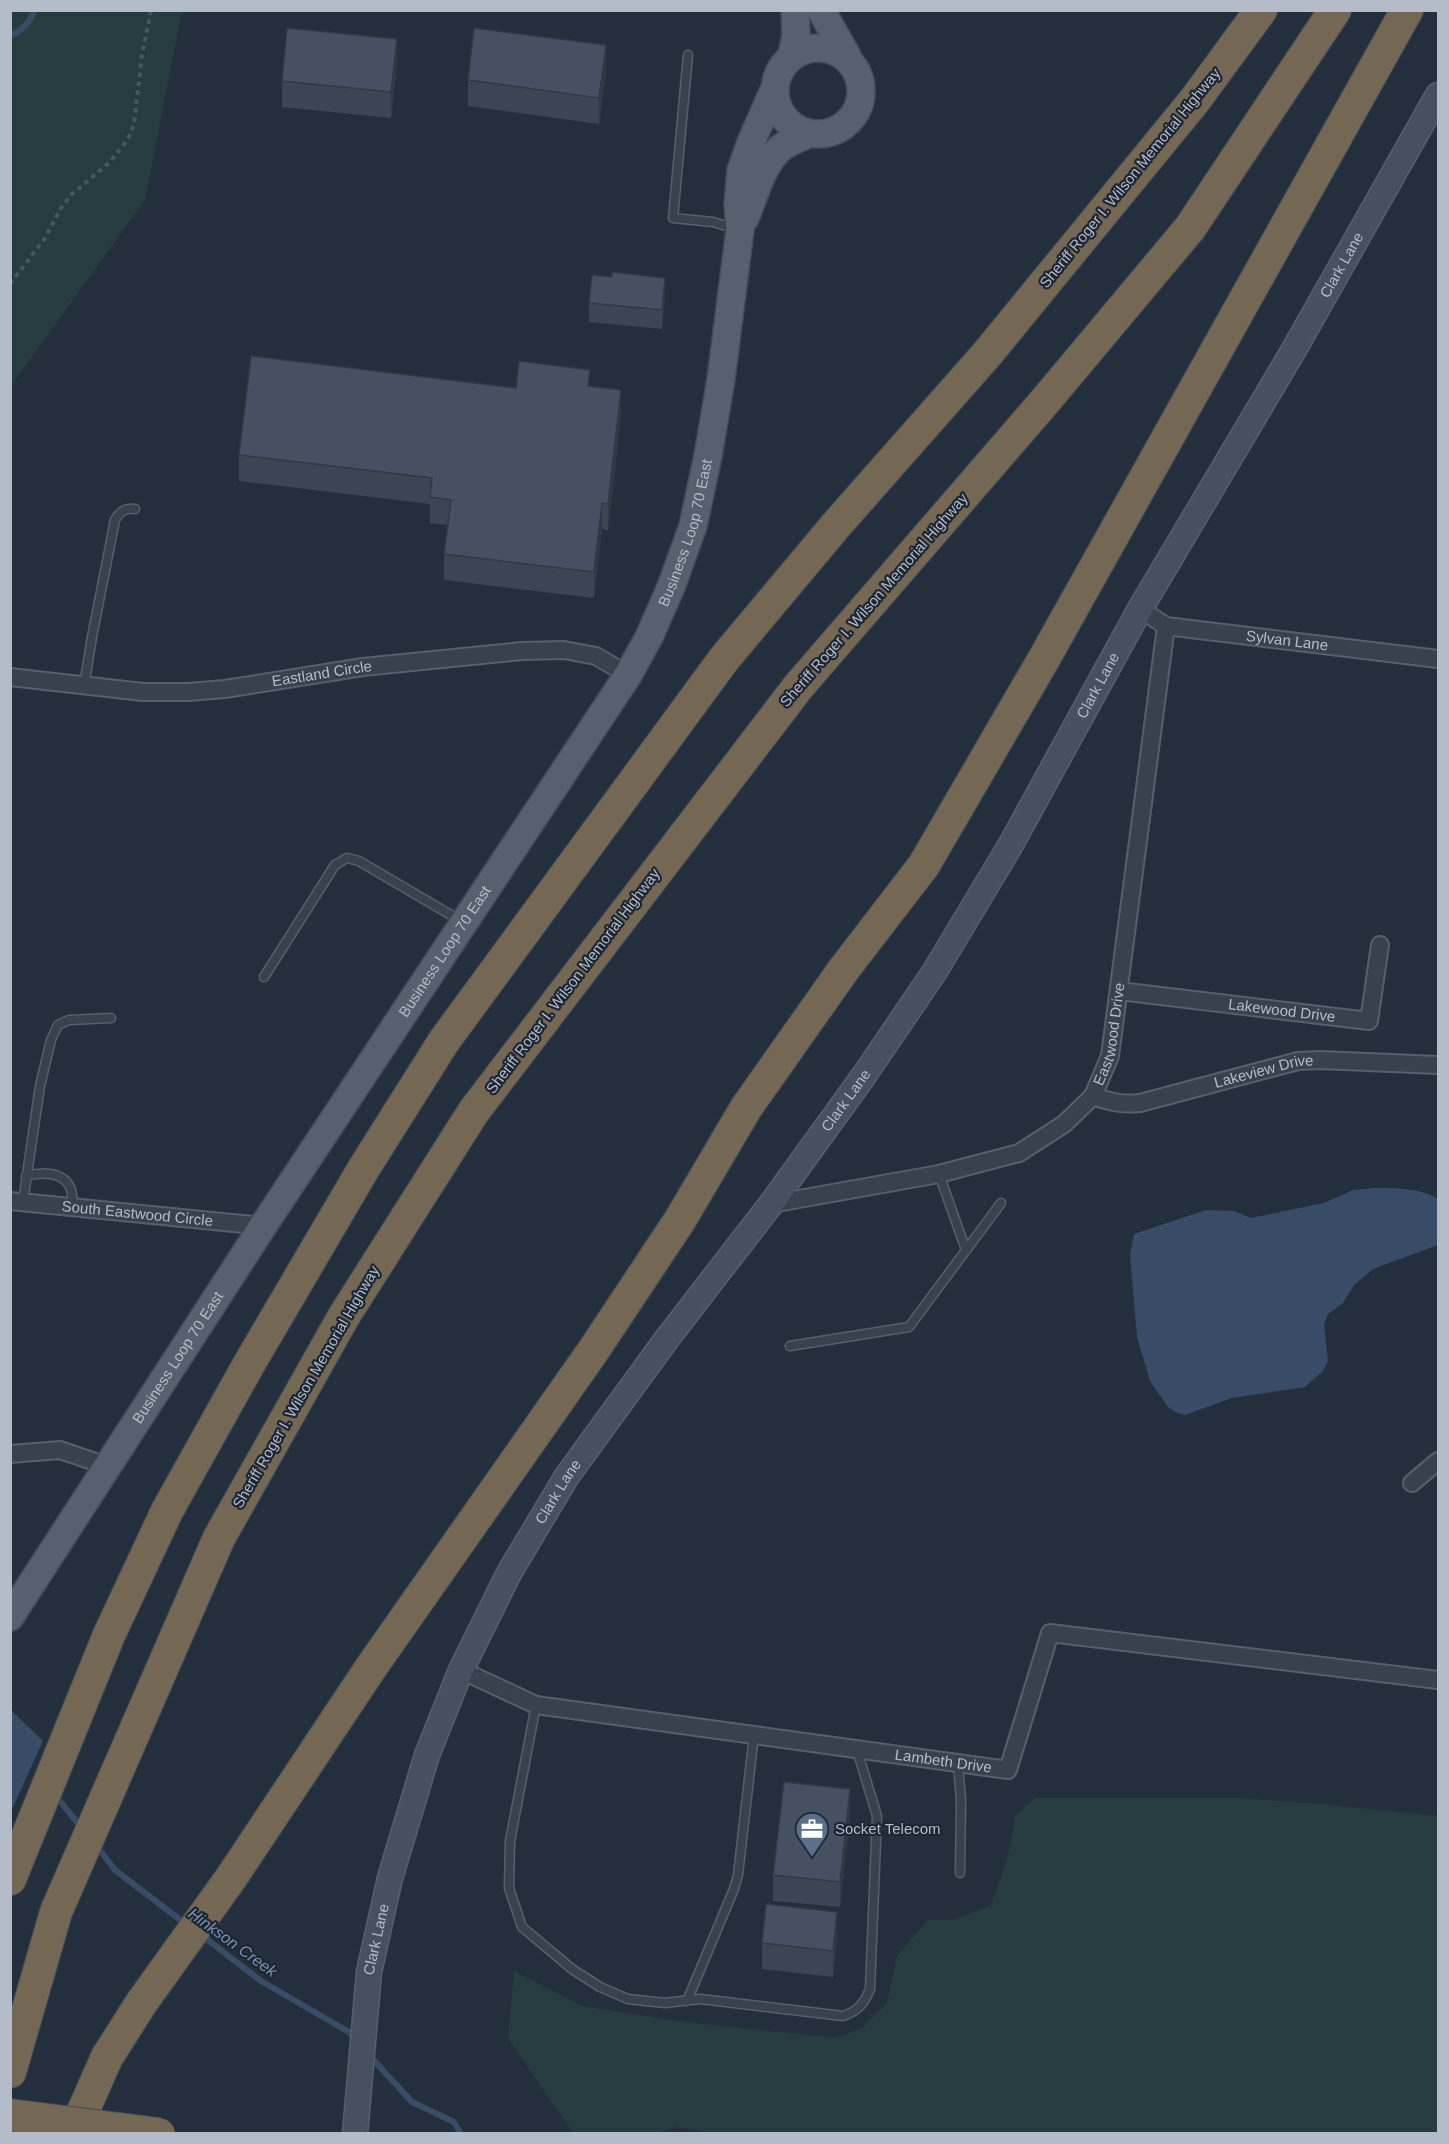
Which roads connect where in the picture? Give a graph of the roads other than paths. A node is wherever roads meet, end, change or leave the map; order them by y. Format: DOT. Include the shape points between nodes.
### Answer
graph roads {
  1 [pos="795,10"];
  2 [pos="821,10"];
  3 [pos="1262,10"];
  4 [pos="1335,10"];
  5 [pos="1407,10"];
  6 [pos="688,55"];
  7 [pos="792,55"];
  8 [pos="847,56"];
  9 [pos="774,90"];
  10 [pos="1437,100"];
  11 [pos="808,134"];
  12 [pos="740,230"];
  13 [pos="135,509"];
  14 [pos="1140,609"];
  15 [pos="1166,626"];
  16 [pos="1438,659"];
  17 [pos="627,675"];
  18 [pos="10,677"];
  19 [pos="84,686"];
  20 [pos="464,922"];
  21 [pos="1380,945"];
  22 [pos="264,977"];
  23 [pos="1119,991"];
  24 [pos="111,1018"];
  25 [pos="1438,1065"];
  26 [pos="1093,1096"];
  27 [pos="939,1174"];
  28 [pos="26,1176"];
  29 [pos="17,1201"];
  30 [pos="1001,1203"];
  31 [pos="771,1204"];
  32 [pos="72,1207"];
  33 [pos="263,1226"];
  34 [pos="966,1250"];
  35 [pos="790,1346"];
  36 [pos="10,1454"];
  37 [pos="1438,1461"];
  38 [pos="107,1466"];
  39 [pos="1412,1483"];
  40 [pos="14,1612"];
  41 [pos="461,1670"];
  42 [pos="1438,1680"];
  43 [pos="536,1705"];
  44 [pos="754,1735"];
  45 [pos="857,1750"];
  46 [pos="958,1764"];
  47 [pos="960,1873"];
  48 [pos="10,1879"];
  49 [pos="687,2001"];
  50 [pos="10,2072"];
  51 [pos="10,2115"];
  52 [pos="73,2133"];
  53 [pos="159,2133"];
  54 [pos="355,2133"];
  1 -- 7 [label="main road"];
  2 -- 8 [label="main road"];
  3 -- 48 [label="highway, Sheriff Roger I. Wilson Memorial Highway" via="1195,100 987,354 844,515 724,659 444,1041 364,1168 167,1511 109,1635"];
  4 -- 50 [label="highway, Sheriff Roger I. Wilson Memorial Highway" via="1190,228 798,687 474,1111 344,1316 219,1538 56,1912"];
  5 -- 52 [label="highway" via="1045,657 924,865 844,969 746,1108 680,1220 599,1342 142,2002 107,2057"];
  6 -- 12 [label="lane" via="673,218 696,219"];
  7 -- 8 [label="main road" via="810,47 829,47"];
  7 -- 9 [label="main road" via="779,70"];
  8 -- 11 [label="main road" via="861,82 858,111 845,126 827,134"];
  9 -- 11 [label="main road" via="778,109 790,125"];
  9 -- 12 [label="main road, Business Loop 70 East" via="741,170"];
  10 -- 14 [label="street, Clark Lane"];
  11 -- 12 [label="main road, Business Loop 70 East" via="784,145 770,160"];
  12 -- 17 [label="main road, Business Loop 70 East" via="721,379 693,526 671,587"];
  13 -- 19 [label="lane" via="128,508 115,520"];
  14 -- 15 [label="street, Sylvan Lane"];
  14 -- 31 [label="street, Clark Lane" via="1010,846 934,971"];
  15 -- 16 [label="street, Sylvan Lane"];
  15 -- 23 [label="street, Eastwood Drive"];
  17 -- 19 [label="street, Eastland Circle" via="596,656 564,650 363,668 207,691 143,692"];
  17 -- 20 [label="main road, Business Loop 70 East"];
  18 -- 19 [label="street, Eastland Circle"];
  20 -- 22 [label="lane" via="359,861 346,858 334,865"];
  20 -- 33 [label="main road, Business Loop 70 East"];
  21 -- 23 [label="street, Lakewood Drive" via="1369,1021"];
  23 -- 26 [label="street, Eastwood Drive" via="1110,1056"];
  24 -- 28 [label="lane" via="69,1020 58,1025 40,1086"];
  25 -- 26 [label="street, Lakeview Drive" via="1308,1060 1140,1103 1126,1105"];
  26 -- 27 [label="street, Eastwood Drive" via="1064,1124 1019,1153"];
  27 -- 31 [label="street, Eastwood Drive"];
  27 -- 34 [label="lane"];
  28 -- 29 [label="lane"];
  28 -- 32 [label="lane" via="39,1172 64,1179 71,1189"];
  29 -- 32 [label="street, South Eastwood Circle"];
  30 -- 34 [label="lane"];
  31 -- 41 [label="street, Clark Lane" via="567,1476 509,1573"];
  32 -- 33 [label="street, South Eastwood Circle"];
  33 -- 38 [label="main road, Business Loop 70 East"];
  34 -- 35 [label="lane" via="909,1327"];
  36 -- 38 [label="street" via="60,1450"];
  37 -- 39 [label="street"];
  38 -- 40 [label="main road, Business Loop 70 East"];
  41 -- 43 [label="street, Lambeth Drive"];
  41 -- 54 [label="street, Clark Lane" via="427,1755 390,1878 369,1972"];
  42 -- 46 [label="street, Lambeth Drive" via="1050,1633 1008,1770"];
  43 -- 44 [label="street, Lambeth Drive"];
  43 -- 49 [label="lane" via="510,1842 509,1888 522,1927 600,1987 628,1999"];
  44 -- 45 [label="street, Lambeth Drive"];
  44 -- 49 [label="lane" via="738,1875"];
  45 -- 46 [label="street, Lambeth Drive"];
  45 -- 49 [label="lane" via="877,1816 870,1989 865,2002 856,2012 843,2016 700,1999"];
  46 -- 47 [label="lane" via="962,1800"];
  51 -- 53 [label="highway, bridge"];
}
